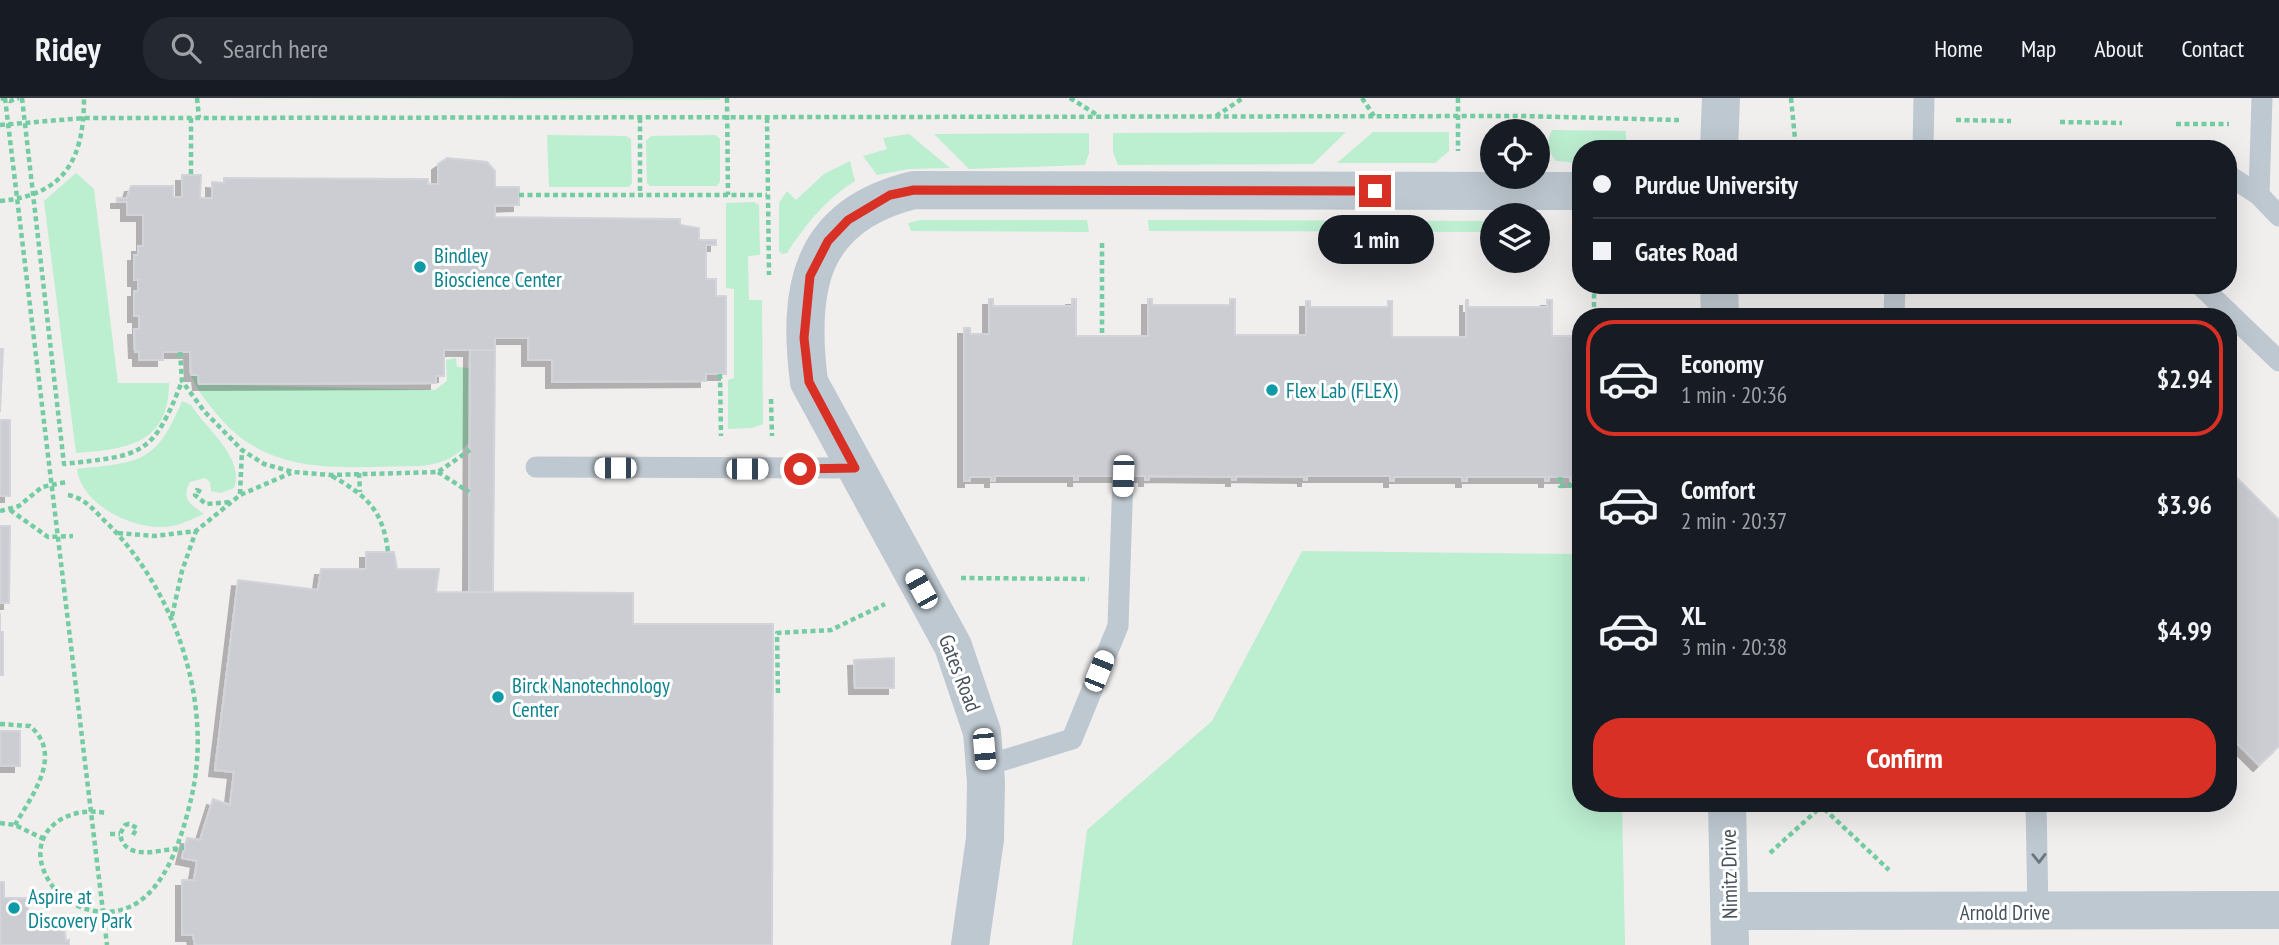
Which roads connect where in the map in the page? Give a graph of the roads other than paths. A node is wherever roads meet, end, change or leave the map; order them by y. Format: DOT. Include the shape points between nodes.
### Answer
graph roads {
  1 [pos="1721,98"];
  2 [pos="1924,98"];
  3 [pos="2262,98"];
  4 [pos="1719,140"];
  5 [pos="1923,140"];
  6 [pos="2237,181"];
  7 [pos="1572,191"];
  8 [pos="2259,195"];
  9 [pos="2279,216"];
  10 [pos="2209,294"];
  11 [pos="2224,308"];
  12 [pos="2237,321"];
  13 [pos="2279,361"];
  14 [pos="536,467"];
  15 [pos="855,468"];
  16 [pos="1123,476"];
  17 [pos="985,766"];
  18 [pos="1727,812"];
  19 [pos="2036,812"];
  20 [pos="2279,910"];
  21 [pos="2038,912"];
  22 [pos="1730,928"];
  23 [pos="970,945"];
  1 -- 4 [label="street"];
  2 -- 5 [label="lane"];
  3 -- 8 [label="lane"];
  6 -- 8 [label="lane"];
  7 -- 15 [label="street, Gates Road" via="914,190 890,195 848,220 828,241 810,276 804,338 809,382"];
  8 -- 9 [label="lane"];
  10 -- 11 [label="lane"];
  12 -- 13 [label="lane"];
  14 -- 15 [label="lane"];
  15 -- 17 [label="street, Gates Road" via="953,646 982,732"];
  16 -- 17 [label="lane" via="1118,626 1072,739"];
  17 -- 23 [label="street, Gates Road" via="985,839"];
  18 -- 22 [label="street, Nimitz Drive"];
  19 -- 21 [label="lane, one-way"];
  20 -- 21 [label="street, Arnold Drive"];
  21 -- 22 [label="street, Arnold Drive"];
}
